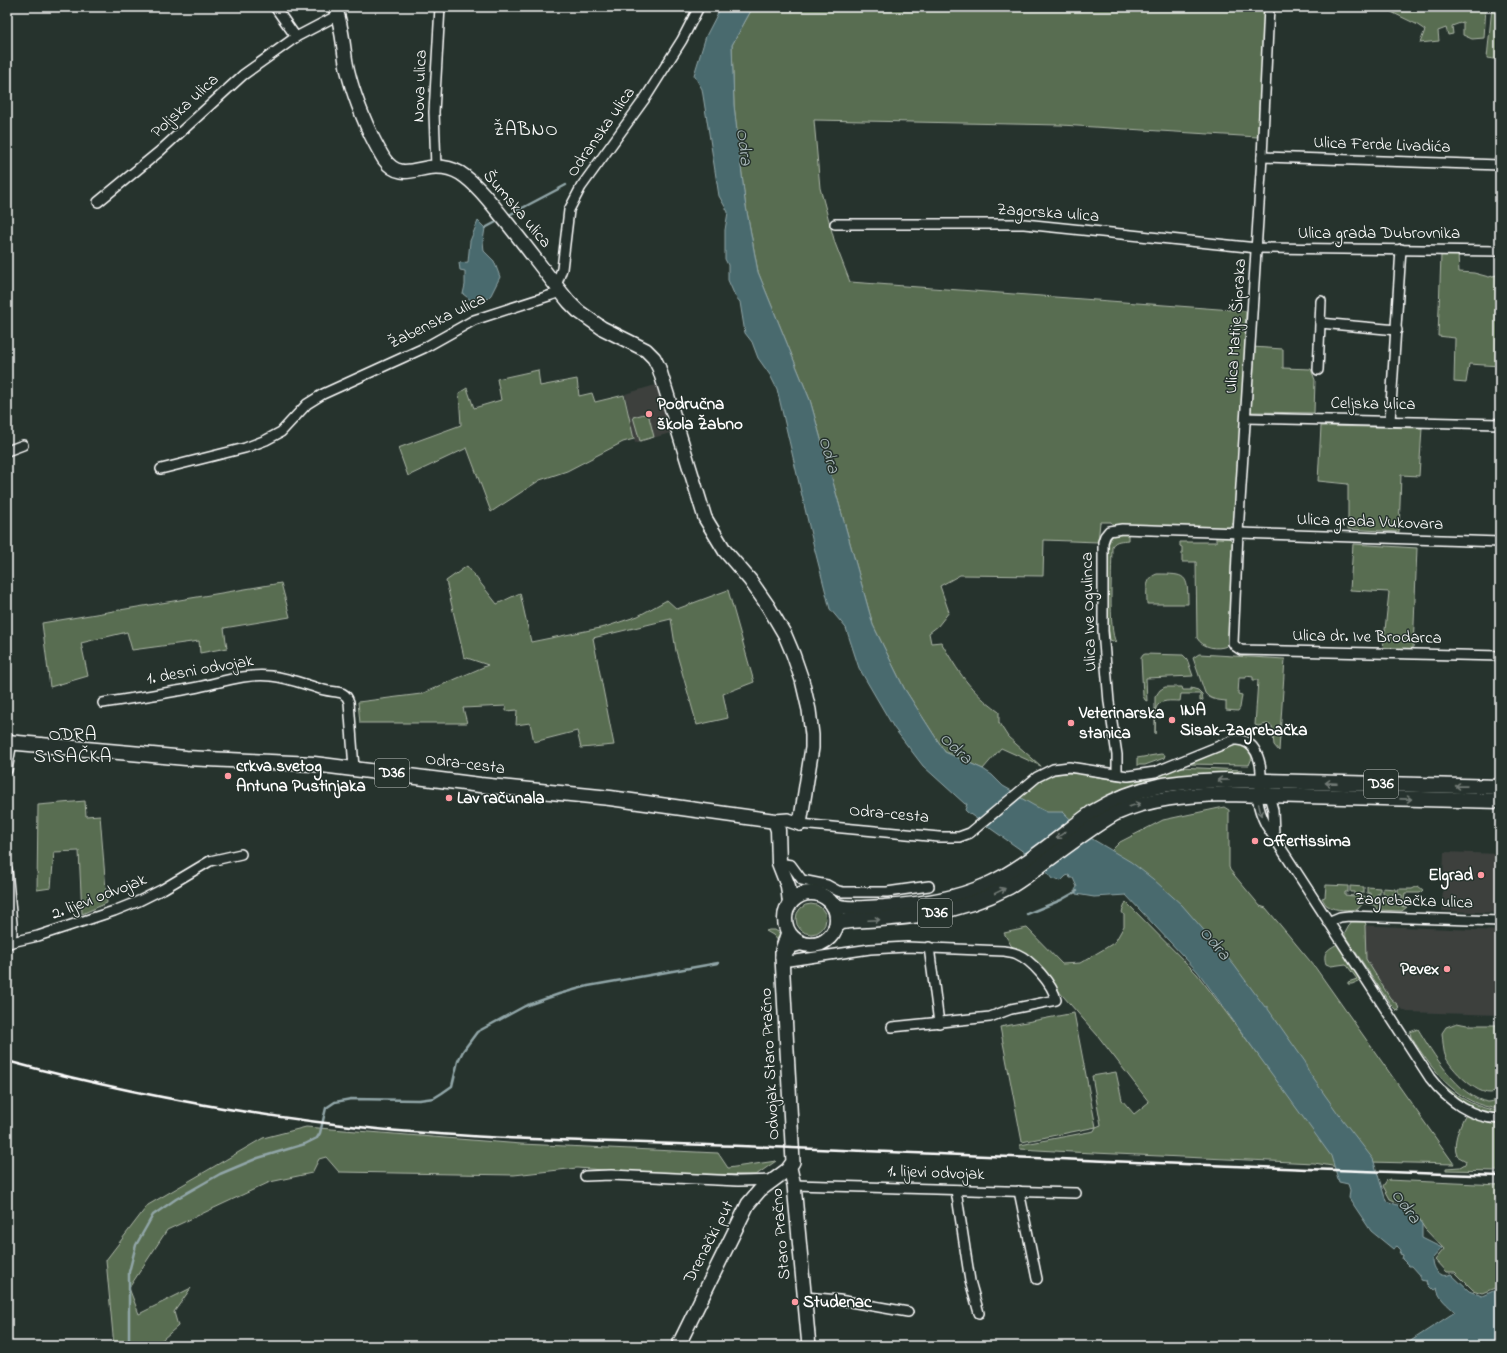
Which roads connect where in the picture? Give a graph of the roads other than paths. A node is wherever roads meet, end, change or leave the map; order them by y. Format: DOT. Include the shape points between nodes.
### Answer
graph roads {
  1 [pos="275,7"];
  2 [pos="440,7"];
  3 [pos="699,7"];
  4 [pos="1269,7"];
  5 [pos="336,11"];
  6 [pos="296,38"];
  7 [pos="1262,157"];
  8 [pos="1500,165"];
  9 [pos="436,167"];
  10 [pos="98,202"];
  11 [pos="835,224"];
  12 [pos="1257,248"];
  13 [pos="1401,249"];
  14 [pos="1500,251"];
  15 [pos="558,289"];
  16 [pos="1321,301"];
  17 [pos="1320,323"];
  18 [pos="1397,330"];
  19 [pos="1318,370"];
  20 [pos="1246,418"];
  21 [pos="1390,421"];
  22 [pos="1500,424"];
  23 [pos="23,445"];
  24 [pos="7,451"];
  25 [pos="162,468"];
  26 [pos="1238,533"];
  27 [pos="1500,542"];
  28 [pos="1235,646"];
  29 [pos="1500,656"];
  30 [pos="103,703"];
  31 [pos="10,742"];
  32 [pos="354,768"];
  33 [pos="7,770"];
  34 [pos="1117,774"];
  35 [pos="1262,781"];
  36 [pos="1500,786"];
  37 [pos="1264,795"];
  38 [pos="1500,801"];
  39 [pos="1097,816"];
  40 [pos="775,820"];
  41 [pos="800,824"];
  42 [pos="1274,835"];
  43 [pos="241,854"];
  44 [pos="779,863"];
  45 [pos="7,869"];
  46 [pos="1022,871"];
  47 [pos="785,876"];
  48 [pos="929,886"];
  49 [pos="812,893"];
  50 [pos="790,903"];
  51 [pos="833,905"];
  52 [pos="1500,921"];
  53 [pos="1328,922"];
  54 [pos="836,926"];
  55 [pos="788,932"];
  56 [pos="8,943"];
  57 [pos="802,943"];
  58 [pos="929,947"];
  59 [pos="782,960"];
  60 [pos="939,1022"];
  61 [pos="892,1027"];
  62 [pos="1500,1119"];
  63 [pos="790,1168"];
  64 [pos="585,1176"];
  65 [pos="775,1179"];
  66 [pos="794,1184"];
  67 [pos="956,1190"];
  68 [pos="1019,1191"];
  69 [pos="1076,1192"];
  70 [pos="1037,1279"];
  71 [pos="805,1297"];
  72 [pos="908,1312"];
  73 [pos="978,1314"];
  74 [pos="678,1346"];
  75 [pos="809,1346"];
  1 -- 6 [label="street"];
  2 -- 9 [label="street, Nova ulica" via="434,104"];
  3 -- 15 [label="street, Odranska ulica" via="682,40 646,97 581,187 569,210"];
  4 -- 7 [label="street, Ulica Matije Šipraka"];
  5 -- 6 [label="street, Poljska ulica"];
  5 -- 9 [label="street, Šumska ulica" via="358,107 384,159 392,167 406,172"];
  6 -- 10 [label="street, Poljska ulica" via="243,75 160,151"];
  7 -- 8 [label="street, Ulica Ferde Livadića"];
  7 -- 12 [label="street, Ulica Matije Šipraka"];
  9 -- 15 [label="street, Šumska ulica" via="449,168 468,179 487,199"];
  11 -- 12 [label="street, Zagorska ulica" via="1024,224"];
  12 -- 13 [label="street, Ulica grada Dubrovnika"];
  12 -- 20 [label="street, Ulica Matije Šipraka"];
  13 -- 14 [label="street, Ulica grada Dubrovnika"];
  13 -- 18 [label="street"];
  15 -- 25 [label="street, Žabenska ulica" via="474,320 424,348 323,394 307,404 282,432 266,440 245,448"];
  15 -- 41 [label="street" via="578,311 593,322 646,350 654,358 663,379 705,518 725,551 768,606 784,634 802,680 812,723 812,748"];
  16 -- 17 [label="street"];
  17 -- 18 [label="street"];
  17 -- 19 [label="street"];
  18 -- 21 [label="street"];
  20 -- 21 [label="street, Celjska ulica"];
  20 -- 26 [label="street, Ulica Matije Šipraka"];
  21 -- 22 [label="street, Celjska ulica"];
  23 -- 24 [label="street"];
  26 -- 27 [label="street, Ulica grada Vukovara"];
  26 -- 28 [label="street, Ulica Matije Šipraka" via="1232,634"];
  26 -- 34 [label="street, Ulica Ive Ogulinca" via="1122,529 1109,531 1105,536 1103,632"];
  28 -- 29 [label="street, Ulica dr. Ive Brodarca" via="1246,650"];
  30 -- 32 [label="street, 1. desni odvojak" via="255,675 295,680 347,696"];
  31 -- 32 [label="main road, Odra-cesta / D36" via="186,758"];
  31 -- 33 [label="street"];
  32 -- 40 [label="main road, Odra-cesta / D36"];
  34 -- 35 [label="street" via="1135,776 1155,772 1238,739 1253,747"];
  34 -- 41 [label="street, Odra-cesta" via="1060,768 1044,772 974,831 959,837"];
  36 -- 35 [label="main road, D36, one-way"];
  35 -- 37 [label="street"];
  35 -- 39 [label="main road, D36, one-way" via="1193,781 1159,785 1124,796"];
  37 -- 38 [label="main road, D36, one-way"];
  39 -- 37 [label="main road, D36, one-way" via="1140,803 1170,798 1205,794"];
  37 -- 42 [label="street" via="1273,810"];
  37 -- 42 [label="street, one-way" via="1259,806 1262,818"];
  39 -- 46 [label="main road, D36"];
  40 -- 41 [label="street, Odra-cesta" via="788,820"];
  40 -- 44 [label="main road, D36" via="778,830"];
  42 -- 53 [label="street"];
  43 -- 56 [label="street, 2. lijevi odvojak" via="210,861 163,889 114,911"];
  44 -- 47 [label="main road, D36"];
  44 -- 48 [label="street" via="791,865 802,880 827,885 843,892 887,892"];
  45 -- 56 [label="street, 2. lijevi odvojak" via="12,924"];
  46 -- 51 [label="main road, D36" via="975,890 927,903 848,908"];
  54 -- 46 [label="main road, D36, one-way" via="842,922 927,915 959,908 1004,890"];
  47 -- 49 [label="main road, D36" via="798,888"];
  47 -- 50 [label="main road, D36"];
  49 -- 50 [label="main road" via="798,897"];
  49 -- 51 [label="main road, D36" via="826,898"];
  50 -- 55 [label="main road, D36" via="785,915"];
  51 -- 54 [label="main road" via="837,915"];
  52 -- 53 [label="street, Zagrebačka ulica" via="1349,916"];
  53 -- 62 [label="street" via="1438,1088 1465,1109"];
  54 -- 57 [label="main road" via="826,940 814,945"];
  55 -- 57 [label="main road"];
  55 -- 59 [label="street, Odvojak Staro Pračno" via="782,950"];
  57 -- 59 [label="street" via="792,946"];
  58 -- 59 [label="street" via="870,949"];
  58 -- 60 [label="street"];
  58 -- 60 [label="street" via="1016,953 1027,960 1050,985 1056,1000 1011,1009 990,1017"];
  59 -- 63 [label="street, Odvojak Staro Pračno" via="793,1160"];
  60 -- 61 [label="street"];
  63 -- 65 [label="street, Drenački put"];
  63 -- 66 [label="street, Staro Pračno"];
  64 -- 65 [label="street" via="738,1181"];
  65 -- 74 [label="street, Drenački put" via="760,1190 744,1212"];
  66 -- 67 [label="street, 1. lijevi odvojak"];
  66 -- 71 [label="street, Staro Pračno"];
  67 -- 68 [label="street, 1. lijevi odvojak"];
  67 -- 73 [label="street" via="970,1281"];
  68 -- 69 [label="street, 1. lijevi odvojak"];
  68 -- 70 [label="street"];
  71 -- 72 [label="street"];
  71 -- 75 [label="street, Staro Pračno"];
}
